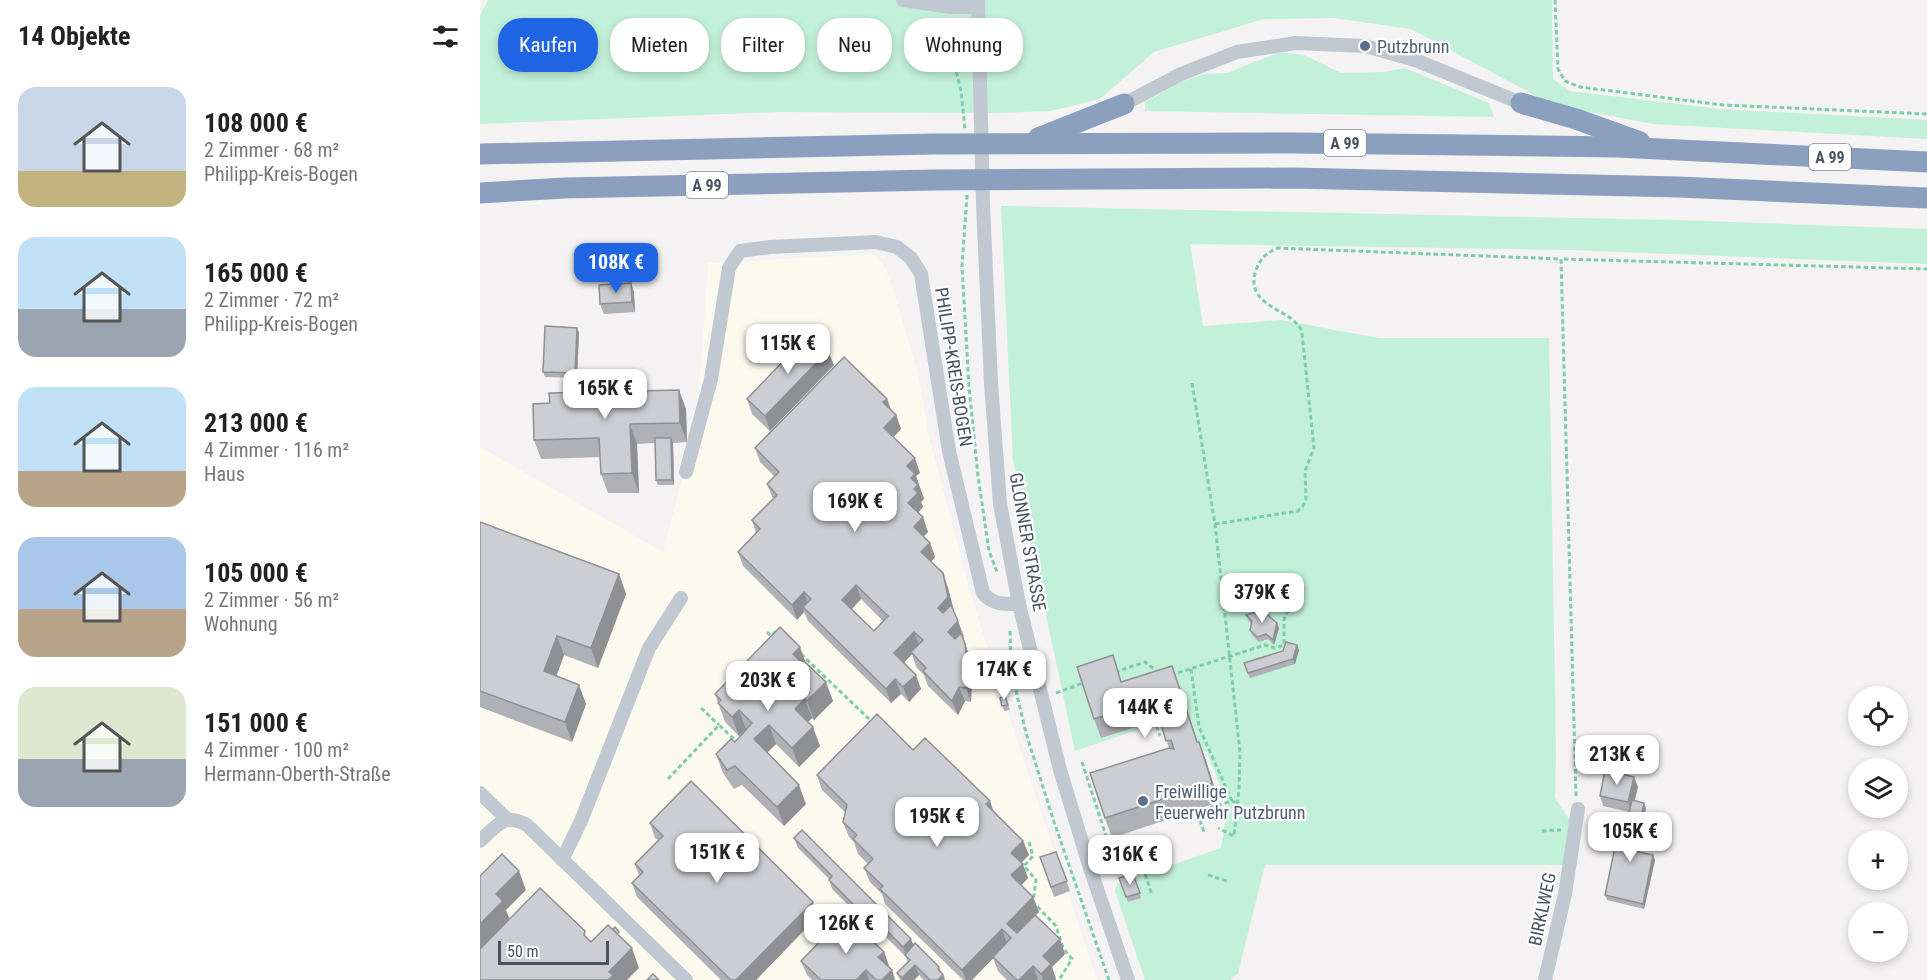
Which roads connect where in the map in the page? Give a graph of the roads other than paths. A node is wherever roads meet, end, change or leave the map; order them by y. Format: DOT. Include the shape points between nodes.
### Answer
graph roads {
  1 [pos="903,0"];
  2 [pos="978,4"];
  3 [pos="1521,103"];
  4 [pos="1124,104"];
  5 [pos="1027,143"];
  6 [pos="1663,150"];
  7 [pos="480,154"];
  8 [pos="1927,162"];
  9 [pos="480,192"];
  10 [pos="1927,198"];
  11 [pos="686,472"];
  12 [pos="681,598"];
  13 [pos="1013,604"];
  14 [pos="480,792"];
  15 [pos="1578,809"];
  16 [pos="508,820"];
  17 [pos="480,841"];
  18 [pos="562,860"];
  19 [pos="686,980"];
  20 [pos="1128,980"];
  21 [pos="1545,980"];
  1 -- 2 [label="street" via="951,7"];
  2 -- 13 [label="street, GLONNER STRASSE" via="991,383 1000,504"];
  3 -- 4 [label="street" via="1395,54 1365,46 1296,43 1237,52 1181,74"];
  3 -- 6 [label="highway"];
  4 -- 5 [label="highway"];
  5 -- 6 [label="highway, A 99"];
  5 -- 7 [label="highway, A 99"];
  6 -- 8 [label="highway, A 99"];
  9 -- 10 [label="highway, A 99" via="933,180 1316,179 1679,187"];
  11 -- 13 [label="street, PHILIPP-KREIS-BOGEN" via="711,379 729,268 740,251 876,242 897,247 911,258 921,274 949,451 982,593 996,604"];
  12 -- 18 [label="street" via="649,648 581,822"];
  13 -- 20 [label="street, GLONNER STRASSE" via="1060,770"];
  14 -- 16 [label="street"];
  15 -- 21 [label="street, BIRKLWEG" via="1565,894"];
  16 -- 17 [label="street"];
  16 -- 18 [label="street" via="527,825"];
  18 -- 19 [label="street"];
}
